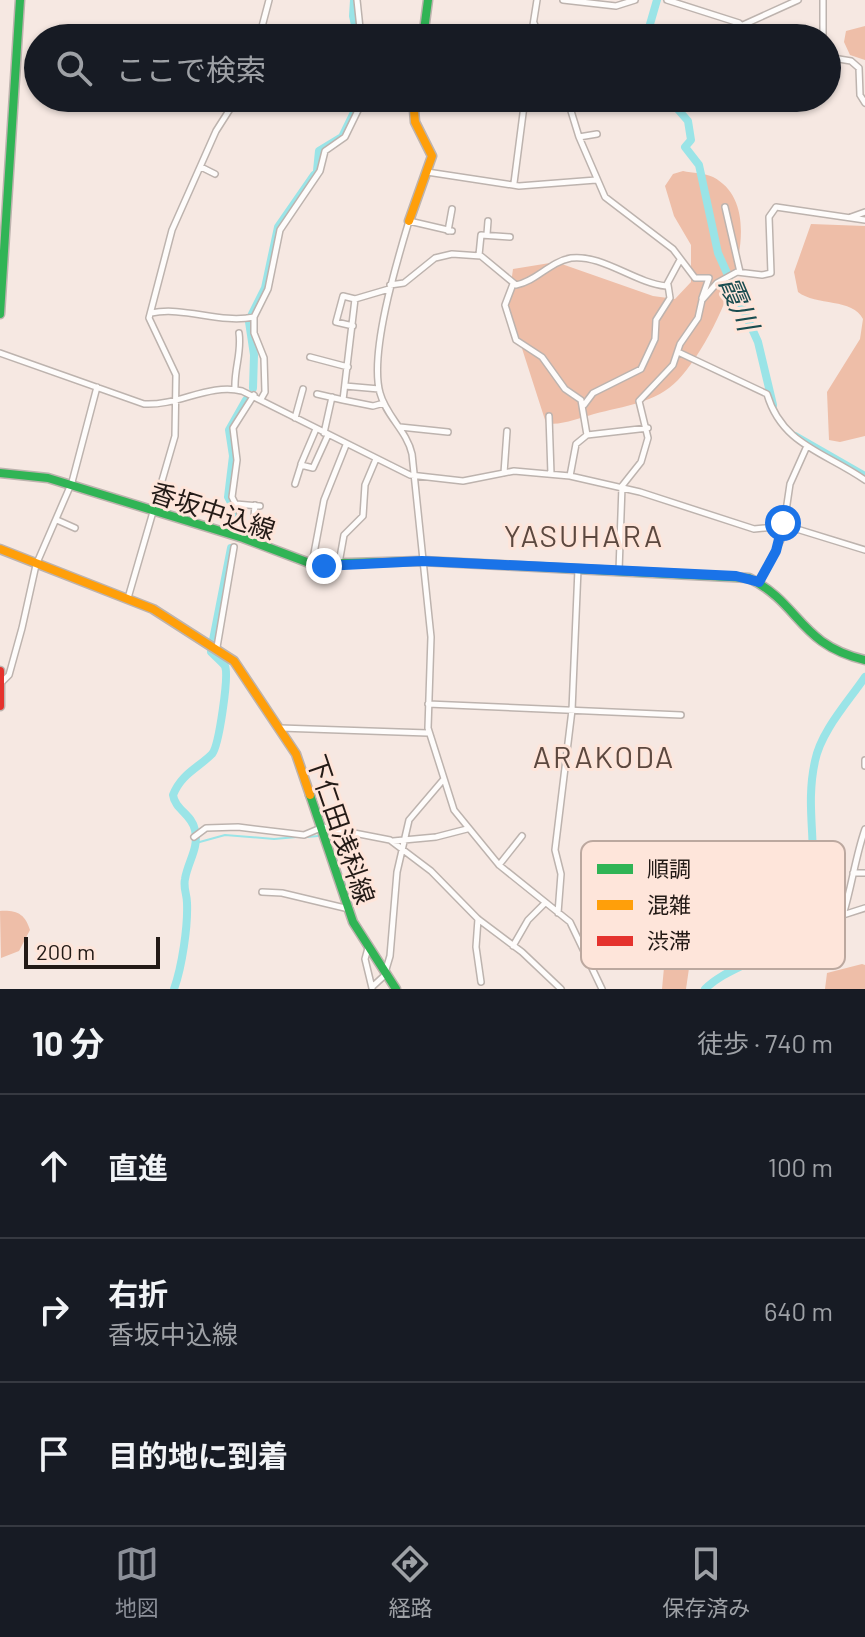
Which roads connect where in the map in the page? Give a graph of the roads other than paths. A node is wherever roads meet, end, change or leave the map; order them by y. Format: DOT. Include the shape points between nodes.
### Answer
graph roads {
  1 [pos="20,0"];
  2 [pos="269,0"];
  3 [pos="357,0"];
  4 [pos="428,0"];
  5 [pos="537,0"];
  6 [pos="563,0"];
  7 [pos="635,0"];
  8 [pos="667,0"];
  9 [pos="798,0"];
  10 [pos="823,0"];
  11 [pos="533,22"];
  12 [pos="263,24"];
  13 [pos="360,24"];
  14 [pos="425,24"];
  15 [pos="740,24"];
  16 [pos="745,24"];
  17 [pos="823,24"];
  18 [pos="841,61"];
  19 [pos="865,103"];
  20 [pos="228,112"];
  21 [pos="357,112"];
  22 [pos="414,112"];
  23 [pos="523,112"];
  24 [pos="571,112"];
  25 [pos="597,134"];
  26 [pos="579,137"];
  27 [pos="201,167"];
  28 [pos="427,172"];
  29 [pos="215,174"];
  30 [pos="596,180"];
  31 [pos="514,183"];
  32 [pos="725,207"];
  33 [pos="452,209"];
  34 [pos="865,212"];
  35 [pos="845,219"];
  36 [pos="865,220"];
  37 [pos="409,221"];
  38 [pos="488,221"];
  39 [pos="487,234"];
  40 [pos="510,237"];
  41 [pos="479,255"];
  42 [pos="680,260"];
  43 [pos="740,272"];
  44 [pos="513,284"];
  45 [pos="668,285"];
  46 [pos="389,287"];
  47 [pos="355,299"];
  48 [pos="702,300"];
  49 [pos="151,313"];
  50 [pos="0,314"];
  51 [pos="254,317"];
  52 [pos="353,326"];
  53 [pos="239,333"];
  54 [pos="678,352"];
  55 [pos="0,353"];
  56 [pos="310,357"];
  57 [pos="348,367"];
  58 [pos="345,386"];
  59 [pos="97,387"];
  60 [pos="235,389"];
  61 [pos="303,389"];
  62 [pos="379,389"];
  63 [pos="317,394"];
  64 [pos="254,395"];
  65 [pos="332,397"];
  66 [pos="261,399"];
  67 [pos="343,400"];
  68 [pos="174,401"];
  69 [pos="384,403"];
  70 [pos="584,405"];
  71 [pos="549,416"];
  72 [pos="295,418"];
  73 [pos="399,427"];
  74 [pos="648,428"];
  75 [pos="316,429"];
  76 [pos="507,431"];
  77 [pos="448,432"];
  78 [pos="326,434"];
  79 [pos="587,435"];
  80 [pos="346,445"];
  81 [pos="807,446"];
  82 [pos="376,459"];
  83 [pos="301,465"];
  84 [pos="0,473"];
  85 [pos="504,473"];
  86 [pos="551,474"];
  87 [pos="414,476"];
  88 [pos="570,476"];
  89 [pos="865,480"];
  90 [pos="295,484"];
  91 [pos="71,486"];
  92 [pos="622,487"];
  93 [pos="235,504"];
  94 [pos="153,512"];
  95 [pos="254,517"];
  96 [pos="57,520"];
  97 [pos="239,526"];
  98 [pos="783,526"];
  99 [pos="75,528"];
  100 [pos="234,547"];
  101 [pos="0,549"];
  102 [pos="865,550"];
  103 [pos="422,561"];
  104 [pos="312,564"];
  105 [pos="36,565"];
  106 [pos="339,565"];
  107 [pos="578,569"];
  108 [pos="619,571"];
  109 [pos="759,582"];
  110 [pos="128,598"];
  111 [pos="217,647"];
  112 [pos="865,660"];
  113 [pos="0,671"];
  114 [pos="2,682"];
  115 [pos="428,704"];
  116 [pos="0,706"];
  117 [pos="572,710"];
  118 [pos="681,715"];
  119 [pos="280,728"];
  120 [pos="428,733"];
  121 [pos="865,760"];
  122 [pos="865,766"];
  123 [pos="443,780"];
  124 [pos="322,827"];
  125 [pos="467,829"];
  126 [pos="865,829"];
  127 [pos="522,836"];
  128 [pos="196,837"];
  129 [pos="390,840"];
  130 [pos="404,842"];
  131 [pos="402,849"];
  132 [pos="499,865"];
  133 [pos="853,873"];
  134 [pos="865,873"];
  135 [pos="262,892"];
  136 [pos="544,904"];
  137 [pos="845,907"];
  138 [pos="865,908"];
  139 [pos="349,909"];
  140 [pos="558,913"];
  141 [pos="845,914"];
  142 [pos="478,919"];
  143 [pos="581,942"];
  144 [pos="513,946"];
  145 [pos="368,948"];
  146 [pos="593,969"];
  147 [pos="385,973"];
  148 [pos="481,982"];
  149 [pos="372,988"];
  150 [pos="396,989"];
  151 [pos="561,989"];
  152 [pos="602,989"];
  1 -- 50 [label="main road"];
  2 -- 12 [label="street"];
  3 -- 13 [label="street"];
  4 -- 14 [label="main road"];
  5 -- 11 [label="street"];
  6 -- 7 [label="street" via="621,6"];
  8 -- 15 [label="street"];
  9 -- 16 [label="street"];
  10 -- 17 [label="street"];
  18 -- 19 [label="street" via="857,65"];
  20 -- 27 [label="street"];
  21 -- 51 [label="street" via="345,137 325,151 320,171 280,230 268,289"];
  22 -- 28 [label="main road" via="431,152"];
  23 -- 31 [label="street"];
  24 -- 26 [label="street"];
  25 -- 26 [label="street"];
  26 -- 30 [label="street"];
  27 -- 29 [label="street"];
  27 -- 49 [label="street" via="172,230"];
  28 -- 31 [label="street"];
  28 -- 37 [label="main road"];
  30 -- 31 [label="street"];
  30 -- 42 [label="street" via="608,200"];
  32 -- 43 [label="street"];
  33 -- 37 [label="street" via="450,231"];
  34 -- 35 [label="street"];
  35 -- 36 [label="street"];
  35 -- 43 [label="street" via="776,207 769,217 771,273"];
  37 -- 46 [label="street"];
  38 -- 39 [label="street"];
  39 -- 40 [label="street"];
  39 -- 41 [label="street" via="481,235"];
  41 -- 44 [label="street"];
  41 -- 46 [label="street" via="439,256 404,283"];
  42 -- 45 [label="street"];
  42 -- 48 [label="street" via="695,278 709,278"];
  43 -- 48 [label="street" via="729,275"];
  44 -- 45 [label="street" via="526,282 558,261 578,258"];
  44 -- 70 [label="street" via="505,305 516,340 550,365 565,389"];
  45 -- 70 [label="street" via="670,298 656,320 655,339 643,366 593,393"];
  46 -- 47 [label="street"];
  46 -- 62 [label="street"];
  47 -- 52 [label="street"];
  47 -- 52 [label="street" via="343,296 335,316 336,322"];
  48 -- 54 [label="street"];
  49 -- 51 [label="street"];
  49 -- 68 [label="street" via="150,324 176,375"];
  51 -- 66 [label="street" via="264,358"];
  52 -- 57 [label="street"];
  53 -- 60 [label="street"];
  54 -- 74 [label="street" via="673,365 639,401"];
  54 -- 81 [label="street" via="767,394 780,426"];
  55 -- 59 [label="street"];
  56 -- 57 [label="street"];
  57 -- 58 [label="street"];
  58 -- 62 [label="street"];
  58 -- 67 [label="street"];
  59 -- 68 [label="street" via="144,404"];
  59 -- 91 [label="street"];
  60 -- 64 [label="street"];
  60 -- 68 [label="street"];
  61 -- 72 [label="street"];
  62 -- 69 [label="street"];
  63 -- 65 [label="street"];
  64 -- 66 [label="street"];
  64 -- 93 [label="street" via="233,428"];
  65 -- 67 [label="street"];
  65 -- 78 [label="street"];
  66 -- 72 [label="street"];
  67 -- 69 [label="street"];
  68 -- 94 [label="street" via="174,439"];
  69 -- 73 [label="street"];
  70 -- 79 [label="street"];
  71 -- 86 [label="street"];
  72 -- 75 [label="street"];
  73 -- 77 [label="street"];
  73 -- 87 [label="street" via="410,446"];
  74 -- 79 [label="street"];
  74 -- 92 [label="street" via="641,462"];
  75 -- 78 [label="street"];
  75 -- 83 [label="street"];
  76 -- 85 [label="street"];
  78 -- 80 [label="street"];
  78 -- 83 [label="street" via="313,468"];
  79 -- 88 [label="street" via="575,445"];
  80 -- 82 [label="street"];
  80 -- 104 [label="street" via="324,500"];
  81 -- 89 [label="street"];
  81 -- 98 [label="street" via="790,484"];
  82 -- 87 [label="street"];
  82 -- 106 [label="street" via="365,485 364,513 344,535"];
  83 -- 90 [label="street"];
  84 -- 91 [label="main road, 香坂中込線"];
  85 -- 86 [label="street"];
  85 -- 87 [label="street" via="471,481"];
  86 -- 88 [label="street"];
  87 -- 103 [label="street"];
  88 -- 92 [label="street"];
  91 -- 94 [label="main road, 香坂中込線"];
  91 -- 96 [label="street"];
  92 -- 98 [label="street" via="754,529"];
  92 -- 108 [label="street"];
  93 -- 95 [label="street" via="258,505"];
  93 -- 97 [label="street"];
  94 -- 104 [label="main road, 香坂中込線"];
  94 -- 110 [label="street"];
  96 -- 99 [label="street"];
  96 -- 105 [label="street"];
  98 -- 102 [label="street"];
  98 -- 109 [label="street"];
  100 -- 111 [label="street"];
  101 -- 105 [label="main road, 下仁田浅科線"];
  103 -- 106 [label="main road, 香坂中込線"];
  103 -- 107 [label="main road, 香坂中込線"];
  103 -- 115 [label="street" via="431,637"];
  104 -- 106 [label="main road, 香坂中込線"];
  105 -- 110 [label="main road, 下仁田浅科線"];
  105 -- 114 [label="street" via="12,663"];
  107 -- 108 [label="main road, 香坂中込線"];
  107 -- 117 [label="street"];
  108 -- 109 [label="main road, 香坂中込線" via="736,576"];
  109 -- 112 [label="main road" via="819,644"];
  110 -- 111 [label="main road, 下仁田浅科線"];
  111 -- 119 [label="main road, 下仁田浅科線" via="242,670"];
  113 -- 114 [label="main road"];
  114 -- 116 [label="main road"];
  115 -- 117 [label="street"];
  115 -- 120 [label="street"];
  117 -- 118 [label="street"];
  117 -- 140 [label="street" via="555,850 561,874"];
  119 -- 120 [label="street"];
  119 -- 124 [label="main road, 下仁田浅科線" via="300,763"];
  120 -- 123 [label="street"];
  121 -- 122 [label="street"];
  123 -- 125 [label="street"];
  123 -- 130 [label="street" via="410,817"];
  124 -- 128 [label="street" via="304,835 206,828"];
  124 -- 129 [label="street"];
  124 -- 139 [label="main road, 下仁田浅科線"];
  125 -- 130 [label="street"];
  125 -- 132 [label="street"];
  126 -- 133 [label="street"];
  127 -- 132 [label="street"];
  129 -- 130 [label="street"];
  129 -- 131 [label="street"];
  130 -- 131 [label="street"];
  131 -- 142 [label="street"];
  131 -- 147 [label="street"];
  132 -- 136 [label="street"];
  133 -- 134 [label="street"];
  133 -- 137 [label="street"];
  135 -- 139 [label="street"];
  136 -- 140 [label="street"];
  136 -- 144 [label="street"];
  138 -- 141 [label="street"];
  139 -- 145 [label="main road, 下仁田浅科線"];
  140 -- 143 [label="street"];
  142 -- 144 [label="street"];
  142 -- 148 [label="street"];
  144 -- 151 [label="street"];
  145 -- 147 [label="main road, 下仁田浅科線"];
  145 -- 149 [label="street" via="365,959"];
  146 -- 152 [label="street"];
  147 -- 149 [label="street"];
  147 -- 150 [label="main road, 下仁田浅科線"];
}
